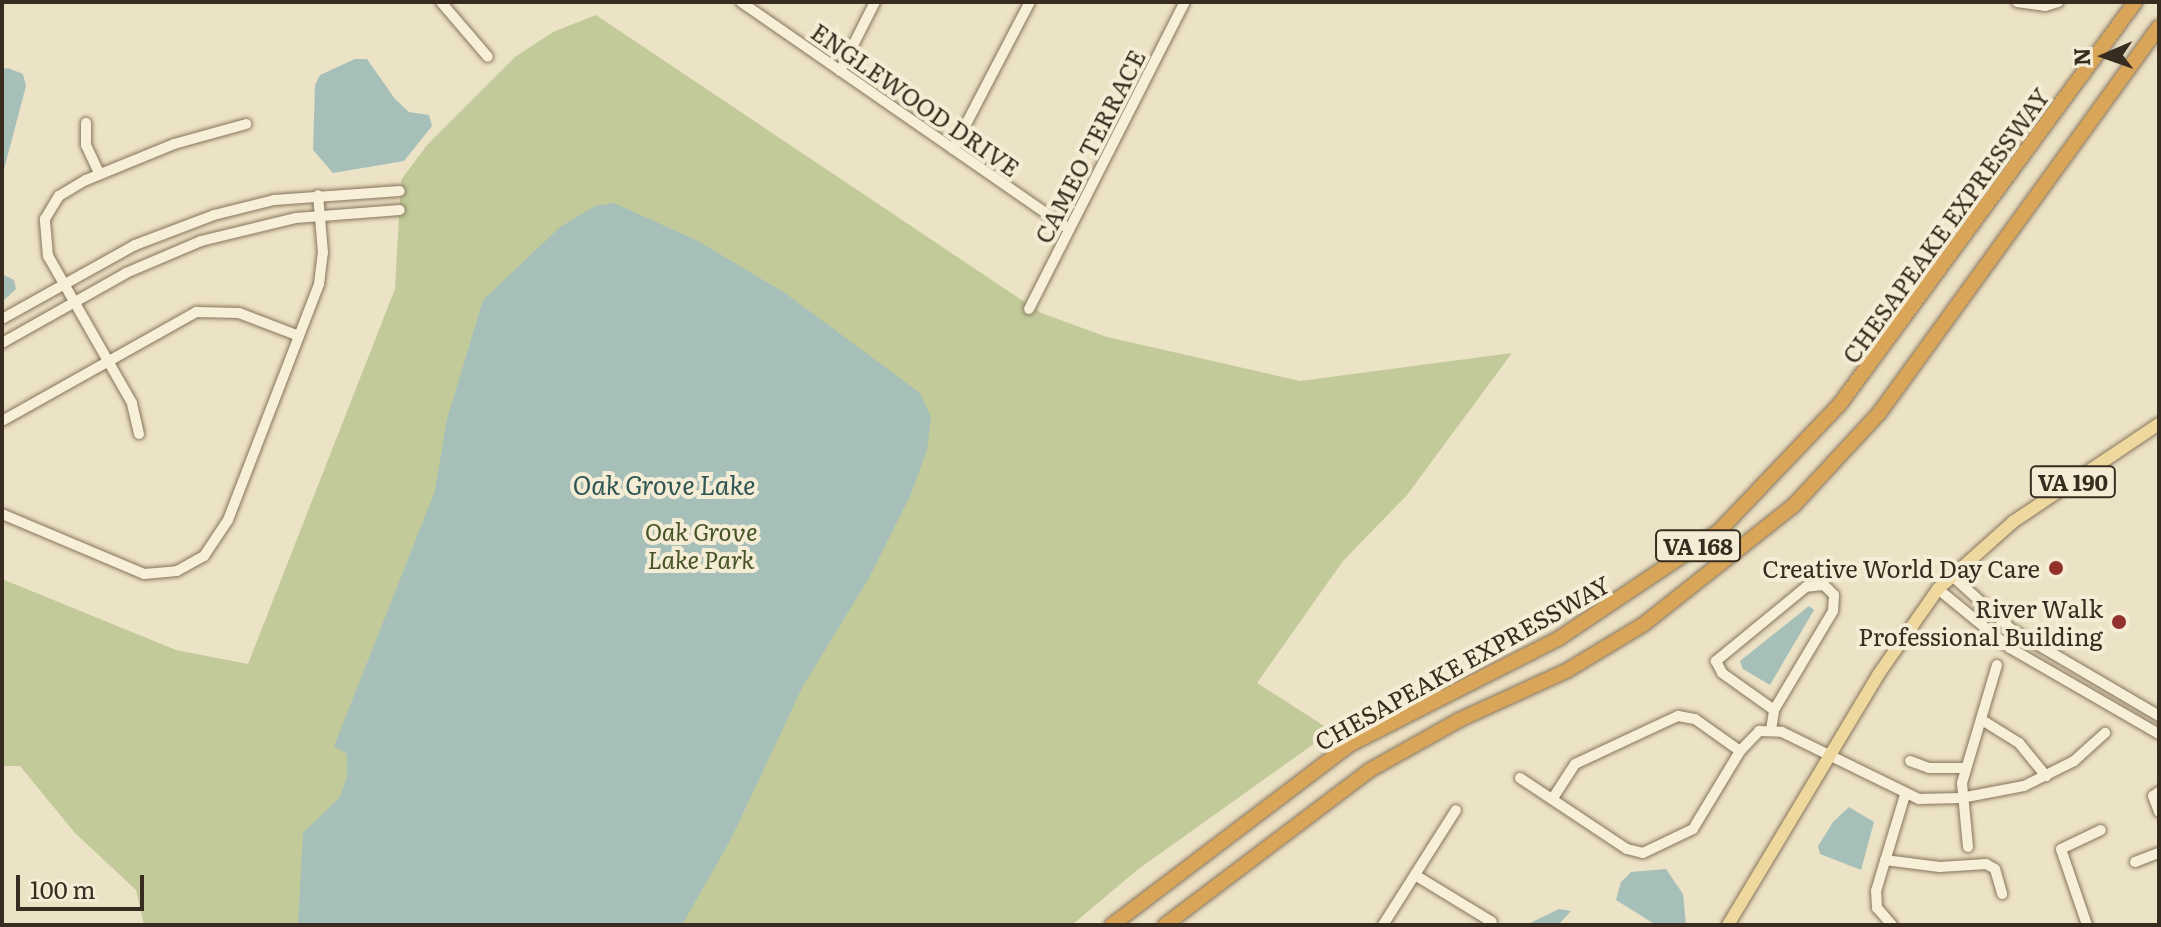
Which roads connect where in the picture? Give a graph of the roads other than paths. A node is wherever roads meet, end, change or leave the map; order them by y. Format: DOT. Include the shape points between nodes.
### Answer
graph roads {
  1 [pos="441,2"];
  2 [pos="741,2"];
  3 [pos="875,2"];
  4 [pos="1030,2"];
  5 [pos="1185,2"];
  6 [pos="2017,2"];
  7 [pos="2058,2"];
  8 [pos="2135,2"];
  9 [pos="2159,27"];
  10 [pos="488,57"];
  11 [pos="840,71"];
  12 [pos="86,123"];
  13 [pos="246,124"];
  14 [pos="953,149"];
  15 [pos="99,173"];
  16 [pos="400,191"];
  17 [pos="318,195"];
  18 [pos="400,210"];
  19 [pos="320,214"];
  20 [pos="1069,229"];
  21 [pos="64,283"];
  22 [pos="74,302"];
  23 [pos="1029,309"];
  24 [pos="2,319"];
  25 [pos="299,336"];
  26 [pos="2,343"];
  27 [pos="108,361"];
  28 [pos="2,421"];
  29 [pos="2159,424"];
  30 [pos="139,434"];
  31 [pos="2,514"];
  32 [pos="1951,575"];
  33 [pos="1938,589"];
  34 [pos="1997,665"];
  35 [pos="1774,710"];
  36 [pos="2159,716"];
  37 [pos="1982,720"];
  38 [pos="1771,730"];
  39 [pos="2105,733"];
  40 [pos="2159,734"];
  41 [pos="1740,751"];
  42 [pos="1830,758"];
  43 [pos="1910,761"];
  44 [pos="1966,768"];
  45 [pos="2046,776"];
  46 [pos="1520,778"];
  47 [pos="2159,792"];
  48 [pos="1905,795"];
  49 [pos="1553,798"];
  50 [pos="1961,798"];
  51 [pos="1456,810"];
  52 [pos="2159,812"];
  53 [pos="2101,830"];
  54 [pos="1968,847"];
  55 [pos="2159,853"];
  56 [pos="1885,860"];
  57 [pos="2135,862"];
  58 [pos="1415,875"];
  59 [pos="2002,894"];
  60 [pos="1492,922"];
  61 [pos="1112,925"];
  62 [pos="1165,925"];
  63 [pos="1383,925"];
  64 [pos="1728,925"];
  65 [pos="1892,925"];
  66 [pos="2087,925"];
  1 -- 10 [label="street"];
  2 -- 11 [label="street, ENGLEWOOD DRIVE"];
  3 -- 11 [label="street"];
  4 -- 14 [label="street"];
  5 -- 20 [label="street, CAMEO TERRACE"];
  6 -- 7 [label="street"];
  8 -- 61 [label="highway, CHESAPEAKE EXPRESSWAY / VA 168" via="1816,435 1718,532 1558,639 1349,745"];
  9 -- 62 [label="highway, CHESAPEAKE EXPRESSWAY / VA 168" via="1880,412 1793,506 1644,624 1568,670 1459,720 1370,770"];
  11 -- 14 [label="street, ENGLEWOOD DRIVE"];
  12 -- 15 [label="street" via="86,145"];
  13 -- 15 [label="street"];
  14 -- 20 [label="street, ENGLEWOOD DRIVE"];
  15 -- 21 [label="street" via="59,196 45,219 44,247"];
  16 -- 17 [label="street"];
  17 -- 19 [label="street"];
  17 -- 21 [label="street" via="274,200 194,221"];
  18 -- 19 [label="street"];
  19 -- 22 [label="street" via="201,241"];
  19 -- 25 [label="street" via="323,271"];
  20 -- 23 [label="street, CAMEO TERRACE"];
  21 -- 22 [label="street"];
  21 -- 24 [label="street"];
  22 -- 26 [label="street"];
  22 -- 27 [label="street"];
  25 -- 27 [label="street" via="239,313 208,310 184,317"];
  25 -- 31 [label="street" via="223,531 189,566 161,574 130,571"];
  27 -- 28 [label="street"];
  27 -- 30 [label="street" via="132,403"];
  29 -- 32 [label="main road, VA 190" via="2013,522"];
  32 -- 33 [label="main road, VA 190"];
  32 -- 36 [label="street" via="2011,629"];
  33 -- 40 [label="street" via="2010,648"];
  33 -- 42 [label="main road, VA 190"];
  34 -- 37 [label="street"];
  35 -- 35 [label="street" via="1833,611 1834,595 1824,585 1806,587 1716,661 1722,673"];
  35 -- 38 [label="street"];
  37 -- 44 [label="street"];
  37 -- 45 [label="street" via="2019,743"];
  38 -- 41 [label="street" via="1751,737"];
  38 -- 42 [label="street"];
  39 -- 45 [label="street"];
  41 -- 49 [label="street" via="1695,719 1670,718 1575,764"];
  41 -- 49 [label="street" via="1693,829 1643,853 1627,849"];
  42 -- 48 [label="street"];
  42 -- 64 [label="main road, VA 190"];
  43 -- 44 [label="street" via="1929,768"];
  44 -- 50 [label="street"];
  45 -- 50 [label="street"];
  46 -- 49 [label="street"];
  47 -- 52 [label="street" via="2153,796"];
  48 -- 50 [label="street"];
  48 -- 56 [label="street"];
  50 -- 54 [label="street"];
  51 -- 58 [label="street"];
  53 -- 66 [label="street" via="2061,849"];
  55 -- 57 [label="street"];
  56 -- 59 [label="street" via="1940,867 1986,864 1995,869"];
  56 -- 65 [label="street" via="1877,908"];
  58 -- 60 [label="street"];
  58 -- 63 [label="street"];
}
